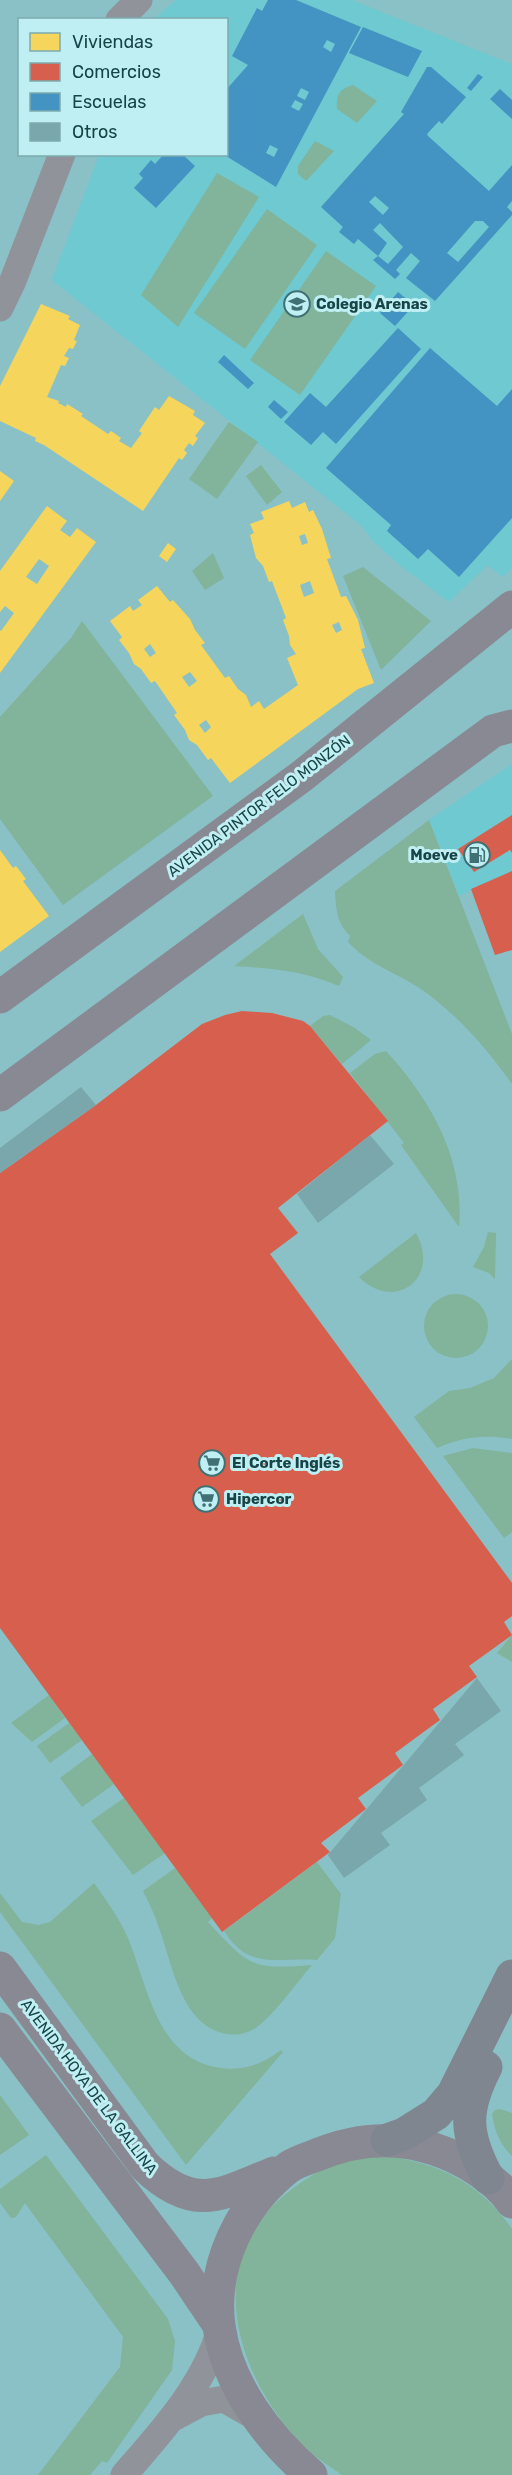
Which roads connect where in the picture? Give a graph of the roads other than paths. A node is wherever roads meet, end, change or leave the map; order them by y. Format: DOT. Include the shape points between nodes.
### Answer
graph roads {
  1 [pos="115,0"];
  2 [pos="139,0"];
  3 [pos="110,18"];
  4 [pos="121,18"];
  5 [pos="61,156"];
  6 [pos="0,308"];
  7 [pos="512,607"];
  8 [pos="512,726"];
  9 [pos="0,997"];
  10 [pos="0,1095"];
  11 [pos="0,1968"];
  12 [pos="512,1976"];
  13 [pos="512,2018"];
  14 [pos="0,2029"];
  15 [pos="387,2140"];
  16 [pos="291,2166"];
  17 [pos="505,2194"];
  18 [pos="219,2328"];
  19 [pos="172,2418"];
  20 [pos="259,2420"];
  21 [pos="176,2446"];
  22 [pos="299,2469"];
  23 [pos="124,2475"];
  1 -- 3 [label="street"];
  2 -- 4 [label="street"];
  5 -- 6 [label="street"];
  7 -- 9 [label="street, AVENIDA PINTOR FELO MONZÓN" via="302,776"];
  8 -- 10 [label="street" via="493,731"];
  11 -- 16 [label="street, AVENIDA HOYA DE LA GALLINA" via="159,2180 185,2193 221,2195"];
  12 -- 15 [label="highway" via="453,2094 436,2114"];
  13 -- 17 [label="highway" via="480,2079 469,2121 472,2146"];
  14 -- 18 [label="street" via="184,2273"];
  15 -- 16 [label="street, AVENIDA HOYA DE LA GALLINA" via="362,2140 332,2148"];
  15 -- 17 [label="street, AVENIDA HOYA DE LA GALLINA" via="414,2142 448,2153"];
  16 -- 18 [label="street" via="255,2200 234,2235 219,2284"];
  18 -- 19 [label="street" via="209,2360"];
  18 -- 20 [label="street" via="230,2366"];
  19 -- 20 [label="street" via="201,2403 224,2399"];
  19 -- 21 [label="street"];
  19 -- 23 [label="street"];
  20 -- 22 [label="street"];
}
